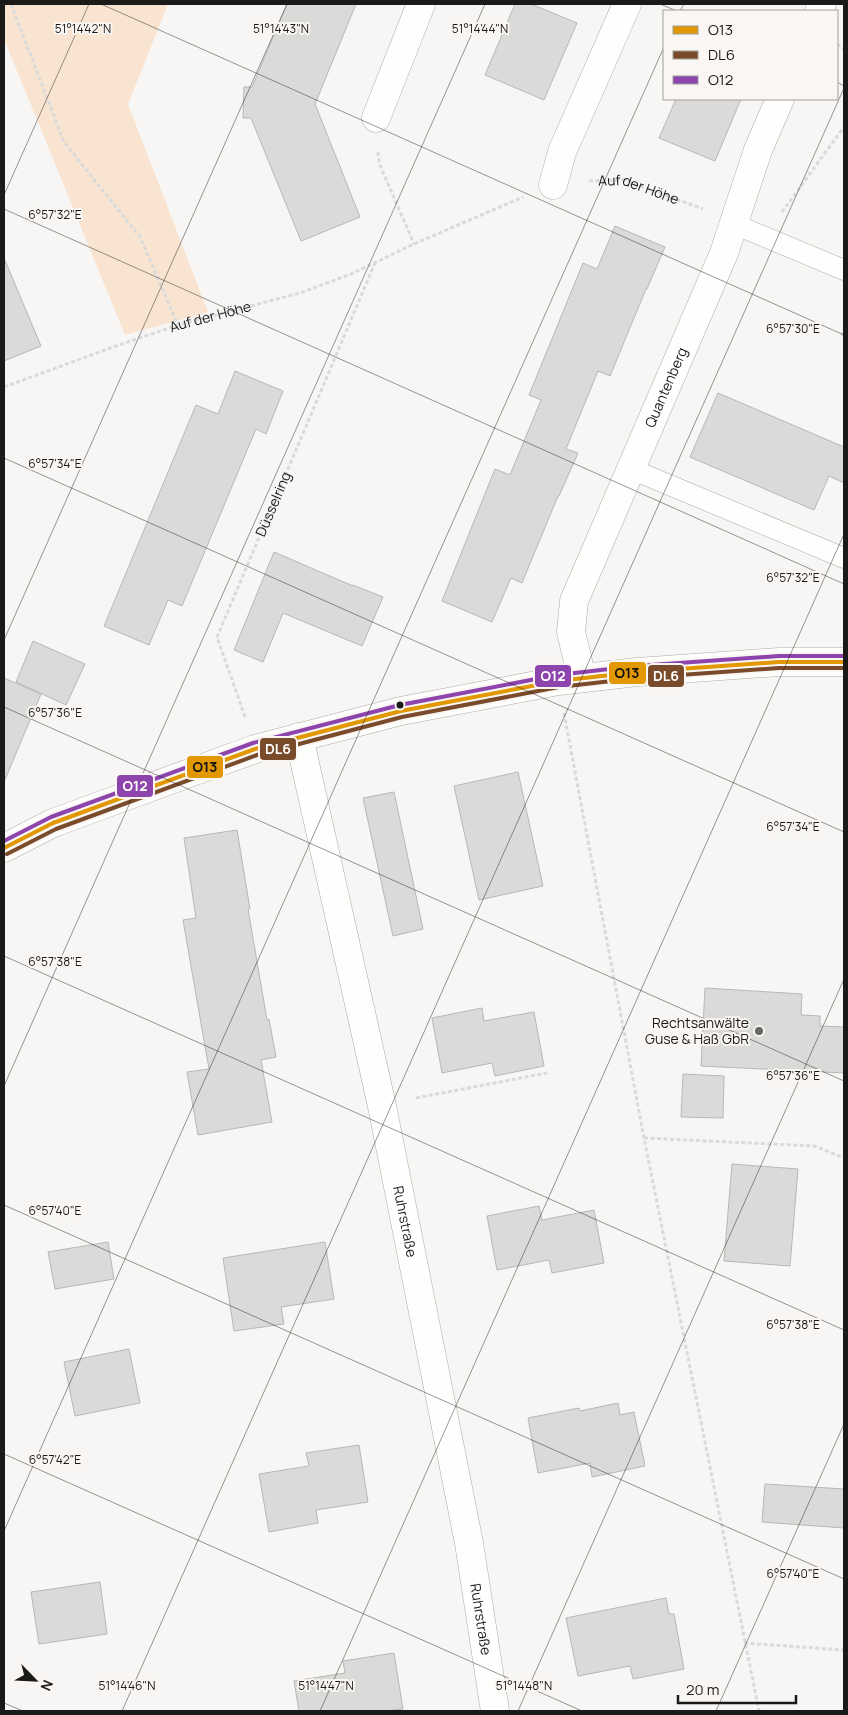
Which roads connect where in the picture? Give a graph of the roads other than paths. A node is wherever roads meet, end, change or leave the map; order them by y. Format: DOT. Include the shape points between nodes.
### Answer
graph roads {
  1 [pos="421,4"];
  2 [pos="627,4"];
  3 [pos="780,100"];
  4 [pos="376,118"];
  5 [pos="553,185"];
  6 [pos="734,224"];
  7 [pos="844,270"];
  8 [pos="630,469"];
  9 [pos="844,558"];
  10 [pos="844,662"];
  11 [pos="570,680"];
  12 [pos="299,737"];
  13 [pos="4,848"];
  14 [pos="495,1711"];
  1 -- 4 [label="street"];
  2 -- 5 [label="street" via="562,152"];
  3 -- 6 [label="street, Quantenberg" via="758,150"];
  6 -- 7 [label="lane"];
  6 -- 8 [label="street, Quantenberg"];
  8 -- 9 [label="lane"];
  8 -- 11 [label="street, Quantenberg" via="574,601"];
  10 -- 11 [label="street" via="779,662"];
  11 -- 12 [label="street" via="401,710"];
  12 -- 13 [label="street" via="255,749 53,823"];
  12 -- 14 [label="street, Ruhrstraße" via="382,1106 469,1543"];
}
